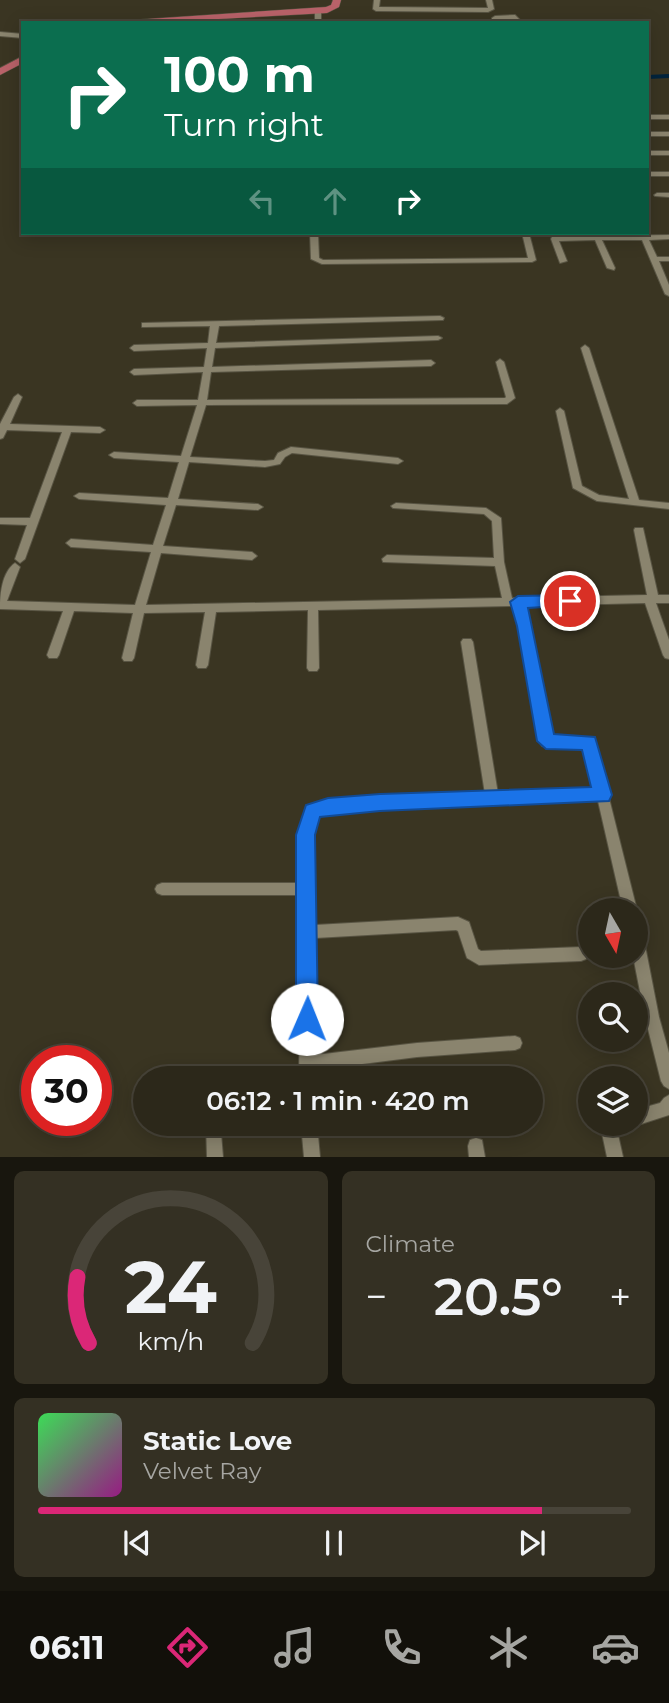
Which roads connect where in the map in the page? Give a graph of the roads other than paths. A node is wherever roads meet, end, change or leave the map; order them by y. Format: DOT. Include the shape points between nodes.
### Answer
graph roads {
  1 [pos="337,0"];
  2 [pos="344,0"];
  3 [pos="377,0"];
  4 [pos="449,0"];
  5 [pos="489,0"];
  6 [pos="451,9"];
  7 [pos="318,18"];
  8 [pos="128,21"];
  9 [pos="198,21"];
  10 [pos="454,21"];
  11 [pos="492,21"];
  12 [pos="520,21"];
  13 [pos="0,34"];
  14 [pos="21,36"];
  15 [pos="21,62"];
  16 [pos="0,75"];
  17 [pos="649,117"];
  18 [pos="660,117"];
  19 [pos="669,117"];
  20 [pos="649,134"];
  21 [pos="669,135"];
  22 [pos="649,153"];
  23 [pos="669,153"];
  24 [pos="649,174"];
  25 [pos="669,174"];
  26 [pos="657,195"];
  27 [pos="669,195"];
  28 [pos="314,235"];
  29 [pos="526,235"];
  30 [pos="596,235"];
  31 [pos="554,236"];
  32 [pos="644,237"];
  33 [pos="669,237"];
  34 [pos="654,259"];
  35 [pos="532,260"];
  36 [pos="669,260"];
  37 [pos="563,261"];
  38 [pos="611,268"];
  39 [pos="535,271"];
  40 [pos="667,283"];
  41 [pos="669,293"];
  42 [pos="440,318"];
  43 [pos="215,323"];
  44 [pos="145,325"];
  45 [pos="438,338"];
  46 [pos="211,345"];
  47 [pos="134,348"];
  48 [pos="585,348"];
  49 [pos="500,362"];
  50 [pos="430,363"];
  51 [pos="208,370"];
  52 [pos="134,372"];
  53 [pos="18,397"];
  54 [pos="137,403"];
  55 [pos="202,403"];
  56 [pos="560,411"];
  57 [pos="68,429"];
  58 [pos="1,430"];
  59 [pos="100,430"];
  60 [pos="114,455"];
  61 [pos="184,458"];
  62 [pos="398,460"];
  63 [pos="79,496"];
  64 [pos="171,502"];
  65 [pos="635,503"];
  66 [pos="397,506"];
  67 [pos="669,506"];
  68 [pos="258,507"];
  69 [pos="0,521"];
  70 [pos="35,522"];
  71 [pos="639,530"];
  72 [pos="71,543"];
  73 [pos="157,549"];
  74 [pos="253,556"];
  75 [pos="387,559"];
  76 [pos="499,562"];
  77 [pos="651,599"];
  78 [pos="669,599"];
  79 [pos="513,602"];
  80 [pos="0,605"];
  81 [pos="313,606"];
  82 [pos="70,607"];
  83 [pos="211,607"];
  84 [pos="139,609"];
  85 [pos="467,642"];
  86 [pos="53,655"];
  87 [pos="669,655"];
  88 [pos="128,658"];
  89 [pos="202,665"];
  90 [pos="313,668"];
  91 [pos="603,795"];
  92 [pos="492,797"];
  93 [pos="162,889"];
  94 [pos="308,889"];
  95 [pos="627,898"];
  96 [pos="308,932"];
  97 [pos="578,954"];
  98 [pos="642,968"];
  99 [pos="515,1044"];
  100 [pos="307,1066"];
  101 [pos="328,1066"];
  102 [pos="669,1081"];
  103 [pos="669,1103"];
  104 [pos="648,1114"];
  105 [pos="214,1136"];
  106 [pos="310,1136"];
  107 [pos="611,1136"];
  108 [pos="215,1157"];
  109 [pos="312,1157"];
  110 [pos="615,1157"];
  1 -- 8 [label="main road" via="335,7 327,10"];
  2 -- 7 [label="main road" via="336,11"];
  3 -- 6 [label="street" via="376,9"];
  4 -- 6 [label="street"];
  5 -- 6 [label="street" via="489,9"];
  6 -- 10 [label="street"];
  7 -- 9 [label="main road"];
  11 -- 12 [label="street" via="506,17"];
  13 -- 14 [label="street"];
  15 -- 16 [label="main road"];
  17 -- 18 [label="street"];
  18 -- 19 [label="street"];
  18 -- 21 [label="street"];
  20 -- 21 [label="street"];
  22 -- 23 [label="street"];
  24 -- 25 [label="street"];
  26 -- 27 [label="street"];
  28 -- 35 [label="street" via="315,259 322,262"];
  29 -- 35 [label="street"];
  30 -- 31 [label="street"];
  30 -- 32 [label="street"];
  30 -- 38 [label="street"];
  31 -- 37 [label="street"];
  32 -- 33 [label="street"];
  32 -- 34 [label="street"];
  34 -- 36 [label="street"];
  34 -- 40 [label="street"];
  35 -- 39 [label="street"];
  40 -- 41 [label="street"];
  42 -- 43 [label="street"];
  43 -- 44 [label="street"];
  43 -- 46 [label="street"];
  45 -- 46 [label="street"];
  46 -- 47 [label="street"];
  46 -- 51 [label="street"];
  48 -- 65 [label="street"];
  49 -- 55 [label="street" via="511,398 507,401"];
  50 -- 51 [label="street"];
  51 -- 52 [label="street"];
  51 -- 55 [label="street"];
  53 -- 58 [label="street"];
  54 -- 55 [label="street"];
  55 -- 61 [label="street"];
  56 -- 65 [label="street" via="578,488 597,498"];
  57 -- 58 [label="street"];
  57 -- 59 [label="street"];
  57 -- 70 [label="street"];
  60 -- 61 [label="street"];
  61 -- 62 [label="street" via="271,464 291,450"];
  61 -- 64 [label="street"];
  63 -- 64 [label="street"];
  64 -- 68 [label="street"];
  64 -- 73 [label="street"];
  65 -- 67 [label="street"];
  66 -- 76 [label="street" via="494,515"];
  69 -- 70 [label="street"];
  70 -- 80 [label="street"];
  71 -- 77 [label="street"];
  72 -- 73 [label="street"];
  73 -- 74 [label="street"];
  73 -- 84 [label="street"];
  75 -- 76 [label="street"];
  76 -- 79 [label="street"];
  77 -- 78 [label="street"];
  77 -- 79 [label="street"];
  77 -- 87 [label="street"];
  79 -- 81 [label="street"];
  79 -- 91 [label="street" via="526,626 546,741 589,743"];
  80 -- 82 [label="street"];
  81 -- 83 [label="street"];
  81 -- 90 [label="street"];
  82 -- 84 [label="street"];
  82 -- 86 [label="street"];
  83 -- 84 [label="street"];
  83 -- 89 [label="street"];
  84 -- 88 [label="street"];
  85 -- 92 [label="street"];
  91 -- 92 [label="street"];
  91 -- 95 [label="street"];
  92 -- 94 [label="street" via="328,806 312,811 306,835"];
  93 -- 94 [label="street"];
  94 -- 96 [label="street"];
  96 -- 97 [label="street" via="458,923 479,958"];
  96 -- 100 [label="street"];
  98 -- 102 [label="street"];
  99 -- 101 [label="street" via="405,1051"];
  103 -- 104 [label="street"];
  105 -- 108 [label="street"];
  106 -- 109 [label="street"];
  107 -- 110 [label="street"];
}
